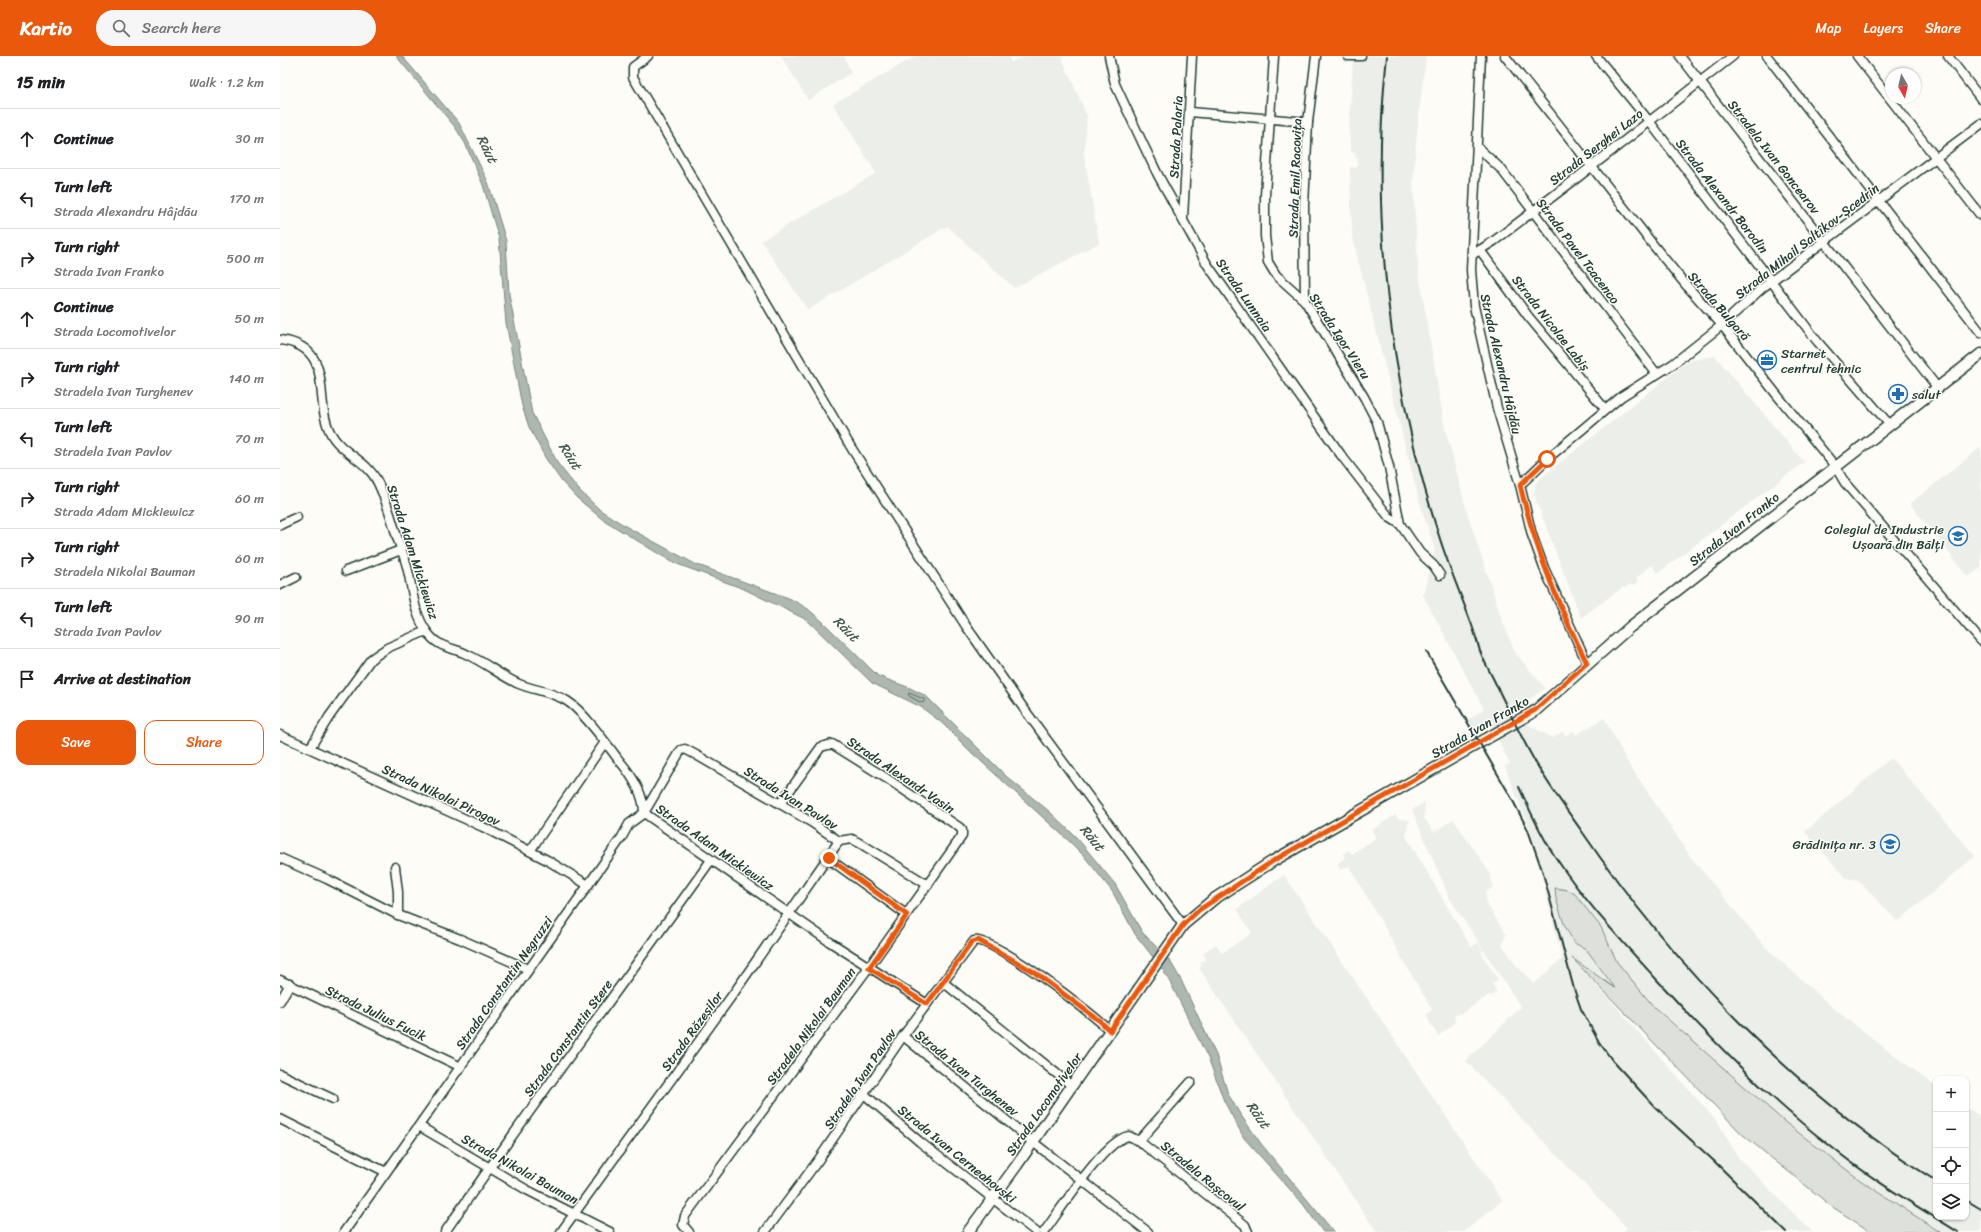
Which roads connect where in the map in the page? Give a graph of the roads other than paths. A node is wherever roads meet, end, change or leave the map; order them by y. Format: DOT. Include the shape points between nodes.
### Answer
graph roads {
  1 [pos="648,56"];
  2 [pos="1110,56"];
  3 [pos="1192,56"];
  4 [pos="1274,56"];
  5 [pos="1316,56"];
  6 [pos="1348,56"];
  7 [pos="1361,56"];
  8 [pos="1481,56"];
  9 [pos="1505,56"];
  10 [pos="1596,56"];
  11 [pos="1680,56"];
  12 [pos="1734,56"];
  13 [pos="1767,56"];
  14 [pos="1857,56"];
  15 [pos="1948,56"];
  16 [pos="1700,81"];
  17 [pos="1981,99"];
  18 [pos="1190,112"];
  19 [pos="1270,118"];
  20 [pos="1649,121"];
  21 [pos="1308,122"];
  22 [pos="1981,124"];
  23 [pos="1477,147"];
  24 [pos="1936,158"];
  25 [pos="1592,166"];
  26 [pos="1879,201"];
  27 [pos="1533,211"];
  28 [pos="1981,216"];
  29 [pos="1183,218"];
  30 [pos="1825,242"];
  31 [pos="1480,250"];
  32 [pos="1472,255"];
  33 [pos="1772,280"];
  34 [pos="1305,301"];
  35 [pos="1722,325"];
  36 [pos="1981,333"];
  37 [pos="280,340"];
  38 [pos="1981,354"];
  39 [pos="1656,374"];
  40 [pos="1937,387"];
  41 [pos="1605,410"];
  42 [pos="1889,424"];
  43 [pos="1836,466"];
  44 [pos="1520,485"];
  45 [pos="297,517"];
  46 [pos="1400,524"];
  47 [pos="280,525"];
  48 [pos="401,550"];
  49 [pos="346,571"];
  50 [pos="1440,575"];
  51 [pos="296,578"];
  52 [pos="280,584"];
  53 [pos="426,631"];
  54 [pos="1981,641"];
  55 [pos="1587,663"];
  56 [pos="280,735"];
  57 [pos="605,742"];
  58 [pos="310,748"];
  59 [pos="682,749"];
  60 [pos="780,804"];
  61 [pos="644,813"];
  62 [pos="963,833"];
  63 [pos="839,841"];
  64 [pos="530,851"];
  65 [pos="280,858"];
  66 [pos="829,858"];
  67 [pos="711,860"];
  68 [pos="395,866"];
  69 [pos="588,885"];
  70 [pos="928,885"];
  71 [pos="790,914"];
  72 [pos="398,915"];
  73 [pos="907,915"];
  74 [pos="1183,925"];
  75 [pos="869,968"];
  76 [pos="528,969"];
  77 [pos="280,980"];
  78 [pos="943,982"];
  79 [pos="290,984"];
  80 [pos="1140,990"];
  81 [pos="280,1001"];
  82 [pos="927,1004"];
  83 [pos="1110,1031"];
  84 [pos="903,1036"];
  85 [pos="461,1067"];
  86 [pos="280,1074"];
  87 [pos="1191,1082"];
  88 [pos="1072,1086"];
  89 [pos="864,1094"];
  90 [pos="333,1099"];
  91 [pos="280,1119"];
  92 [pos="419,1126"];
  93 [pos="1139,1141"];
  94 [pos="1033,1142"];
  95 [pos="489,1168"];
  96 [pos="386,1172"];
  97 [pos="1082,1180"];
  98 [pos="993,1198"];
  99 [pos="574,1214"];
  100 [pos="344,1232"];
  101 [pos="445,1232"];
  102 [pos="561,1232"];
  103 [pos="610,1232"];
  104 [pos="689,1232"];
  105 [pos="765,1232"];
  106 [pos="968,1232"];
  107 [pos="1036,1232"];
  108 [pos="1044,1232"];
  109 [pos="1148,1232"];
  110 [pos="1248,1232"];
  1 -- 74 [label="street" via="634,68 634,77 852,449 966,626"];
  2 -- 29 [label="street, Strada Lunnaia" via="1115,84 1158,175"];
  3 -- 18 [label="street, Strada Palaria"];
  4 -- 19 [label="street, Strada Igor Vieru"];
  5 -- 21 [label="street, Strada Emil Racovița"];
  6 -- 7 [label="street"];
  8 -- 23 [label="street, Strada Alexandru Hâjdău"];
  9 -- 25 [label="street, Strada Bulgară"];
  10 -- 20 [label="street, Strada Alexandr Borodin"];
  11 -- 16 [label="street, Stradela Ivan Goncearov"];
  12 -- 16 [label="street, Strada Serghei Lazo"];
  13 -- 26 [label="street"];
  14 -- 24 [label="street"];
  15 -- 17 [label="street"];
  16 -- 20 [label="street, Strada Serghei Lazo"];
  16 -- 30 [label="street, Stradela Ivan Goncearov"];
  18 -- 19 [label="street"];
  18 -- 29 [label="street, Strada Palaria"];
  19 -- 21 [label="street"];
  19 -- 34 [label="street, Strada Igor Vieru" via="1265,195 1268,262 1276,275"];
  20 -- 25 [label="street, Strada Serghei Lazo"];
  20 -- 33 [label="street, Strada Alexandr Borodin"];
  21 -- 34 [label="street, Strada Emil Racovița" via="1304,206"];
  22 -- 24 [label="street, Strada Mihail Saltîkov-Șcedrin"];
  23 -- 27 [label="street, Strada Pavel Tcacenco" via="1496,164"];
  23 -- 32 [label="street, Strada Alexandru Hâjdău"];
  24 -- 26 [label="street, Strada Mihail Saltîkov-Șcedrin"];
  24 -- 28 [label="street"];
  25 -- 27 [label="street, Strada Serghei Lazo"];
  25 -- 35 [label="street, Strada Bulgară" via="1681,280"];
  26 -- 30 [label="street, Strada Mihail Saltîkov-Șcedrin"];
  26 -- 36 [label="street"];
  27 -- 31 [label="street, Strada Serghei Lazo"];
  27 -- 39 [label="street, Strada Pavel Tcacenco"];
  29 -- 46 [label="street, Strada Lunnaia" via="1207,264 1297,394 1389,517"];
  30 -- 33 [label="street, Strada Mihail Saltîkov-Șcedrin"];
  30 -- 40 [label="street, Stradela Ivan Goncearov"];
  31 -- 32 [label="street, Strada Serghei Lazo"];
  31 -- 41 [label="street, Strada Nicolae Labiș" via="1528,316"];
  32 -- 44 [label="street, Strada Alexandru Hâjdău" via="1472,287 1480,336 1504,436"];
  33 -- 35 [label="street, Strada Mihail Saltîkov-Șcedrin"];
  33 -- 42 [label="street, Strada Alexandr Borodin" via="1829,356"];
  34 -- 46 [label="street, Strada Igor Vieru" via="1377,422"];
  35 -- 39 [label="street, Strada Mihail Saltîkov-Șcedrin" via="1673,364"];
  35 -- 43 [label="street, Strada Bulgară"];
  37 -- 48 [label="street, Strada Adam Mickiewicz" via="298,344 306,349 313,359 321,384 330,432 341,447 370,469 375,476"];
  38 -- 40 [label="main road, Strada Ivan Franko"];
  39 -- 41 [label="street, Strada Mihail Saltîkov-Șcedrin" via="1629,390"];
  40 -- 42 [label="main road, Strada Ivan Franko"];
  41 -- 44 [label="street, Strada Mihail Saltîkov-Șcedrin"];
  42 -- 43 [label="main road, Strada Ivan Franko"];
  43 -- 54 [label="street, Strada Bulgară" via="1858,499"];
  43 -- 55 [label="main road, Strada Ivan Franko"];
  44 -- 55 [label="street, Strada Alexandru Hâjdău" via="1532,535"];
  45 -- 47 [label="street"];
  46 -- 50 [label="street, Strada Igor Vieru" via="1420,554"];
  48 -- 49 [label="street"];
  48 -- 53 [label="street, Strada Adam Mickiewicz" via="408,570 414,603"];
  51 -- 52 [label="street"];
  53 -- 57 [label="street, Strada Adam Mickiewicz" via="444,647 468,655 518,683 570,702"];
  53 -- 58 [label="street" via="387,648 371,659"];
  55 -- 74 [label="main road, Strada Ivan Franko" via="1535,710 1273,861 1199,910"];
  56 -- 58 [label="street, Strada Nikolai Pirogov"];
  57 -- 61 [label="street, Strada Adam Mickiewicz" via="638,789 644,804"];
  57 -- 64 [label="street"];
  58 -- 64 [label="street, Strada Nikolai Pirogov"];
  59 -- 60 [label="street, Strada Ivan Pavlov"];
  59 -- 61 [label="street, Strada Constantin Negruzzi"];
  60 -- 62 [label="street, Strada Alexandr Vasin" via="821,747 832,744 953,823"];
  60 -- 63 [label="street, Strada Ivan Pavlov"];
  61 -- 67 [label="street, Strada Adam Mickiewicz"];
  61 -- 69 [label="street, Strada Constantin Negruzzi" via="629,824"];
  62 -- 70 [label="street, Stradela Nikolai Bauman"];
  63 -- 66 [label="street, Strada Răzeșilor"];
  63 -- 70 [label="street, Strada Ivan Pavlov" via="856,841"];
  64 -- 69 [label="street, Strada Nikolai Pirogov"];
  65 -- 72 [label="street"];
  66 -- 71 [label="street, Strada Răzeșilor"];
  66 -- 73 [label="street"];
  67 -- 71 [label="street, Strada Adam Mickiewicz"];
  67 -- 95 [label="street, Strada Constantin Stere"];
  68 -- 72 [label="street"];
  69 -- 76 [label="street, Strada Constantin Negruzzi"];
  70 -- 73 [label="street, Stradela Nikolai Bauman"];
  71 -- 75 [label="street, Strada Adam Mickiewicz"];
  71 -- 99 [label="street, Strada Răzeșilor"];
  72 -- 76 [label="street"];
  73 -- 75 [label="street, Stradela Nikolai Bauman"];
  74 -- 80 [label="main road, Strada Ivan Franko"];
  75 -- 82 [label="street, Strada Adam Mickiewicz"];
  75 -- 104 [label="street, Stradela Nikolai Bauman" via="685,1216 683,1225"];
  76 -- 85 [label="street, Strada Constantin Negruzzi"];
  77 -- 79 [label="street, Strada Julius Fucik"];
  78 -- 82 [label="street, Stradela Ivan Pavlov"];
  78 -- 83 [label="street, Stradela Ivan Pavlov" via="975,940 980,941 1034,972"];
  78 -- 88 [label="street"];
  79 -- 81 [label="street"];
  79 -- 85 [label="street, Strada Julius Fucik"];
  80 -- 83 [label="main road, Strada Locomotivelor"];
  82 -- 84 [label="street, Stradela Ivan Pavlov"];
  83 -- 88 [label="main road, Strada Locomotivelor"];
  84 -- 89 [label="street, Stradela Ivan Pavlov"];
  84 -- 94 [label="street, Strada Ivan Turghenev"];
  85 -- 92 [label="street, Strada Constantin Negruzzi"];
  86 -- 90 [label="street"];
  87 -- 93 [label="street, Stradela Rașcovul"];
  88 -- 94 [label="main road, Strada Locomotivelor"];
  89 -- 98 [label="street, Strada Ivan Cerneahovski"];
  89 -- 105 [label="street, Stradela Ivan Pavlov"];
  91 -- 96 [label="street"];
  92 -- 95 [label="street, Strada Nikolai Bauman"];
  92 -- 96 [label="street, Strada Constantin Negruzzi"];
  93 -- 97 [label="street" via="1129,1136 1118,1140"];
  93 -- 110 [label="street, Stradela Rașcovul" via="1245,1225"];
  94 -- 97 [label="street, Strada Ivan Turghenev"];
  94 -- 98 [label="main road, Strada Locomotivelor"];
  95 -- 99 [label="street, Strada Nikolai Bauman"];
  95 -- 101 [label="street, Strada Constantin Stere"];
  96 -- 100 [label="street, Strada Constantin Negruzzi"];
  97 -- 108 [label="street"];
  97 -- 109 [label="street, Strada Ivan Turghenev"];
  98 -- 106 [label="main road, Strada Locomotivelor"];
  98 -- 107 [label="street, Strada Ivan Cerneahovski"];
  99 -- 102 [label="street, Strada Răzeșilor"];
  99 -- 103 [label="street, Strada Nikolai Bauman"];
}
